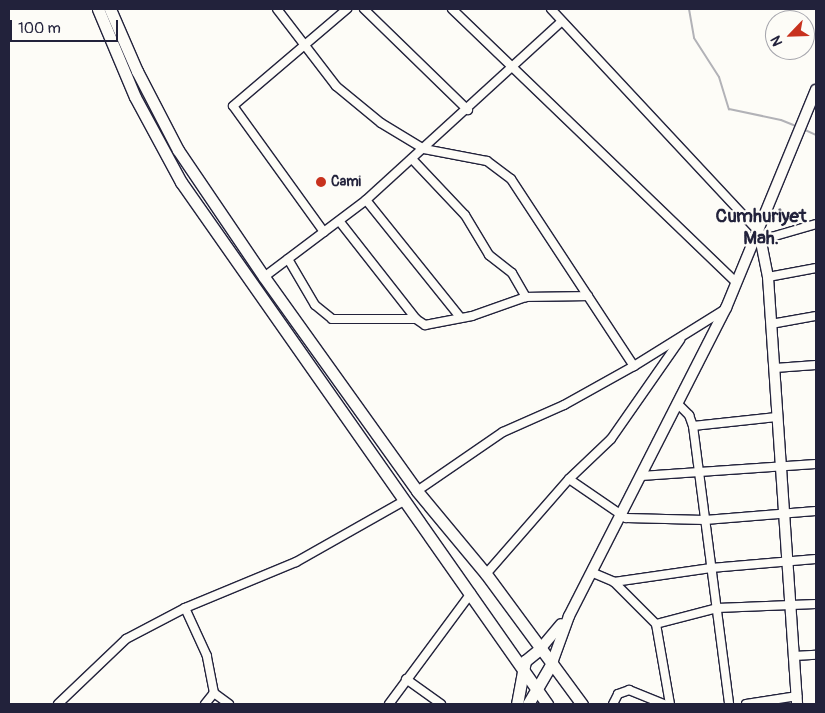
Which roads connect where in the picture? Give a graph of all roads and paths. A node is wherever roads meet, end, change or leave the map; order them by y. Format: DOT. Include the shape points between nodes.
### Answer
graph roads {
  1 [pos="98,9"];
  2 [pos="110,9"];
  3 [pos="277,9"];
  4 [pos="347,9"];
  5 [pos="364,9"];
  6 [pos="452,9"];
  7 [pos="550,9"];
  8 [pos="562,21"];
  9 [pos="304,46"];
  10 [pos="514,67"];
  11 [pos="816,90"];
  12 [pos="468,110"];
  13 [pos="424,149"];
  14 [pos="412,159"];
  15 [pos="366,200"];
  16 [pos="340,222"];
  17 [pos="816,224"];
  18 [pos="324,232"];
  19 [pos="760,236"];
  20 [pos="288,259"];
  21 [pos="816,268"];
  22 [pos="264,277"];
  23 [pos="768,277"];
  24 [pos="737,283"];
  25 [pos="588,296"];
  26 [pos="526,297"];
  27 [pos="726,308"];
  28 [pos="816,316"];
  29 [pos="460,318"];
  30 [pos="416,319"];
  31 [pos="771,324"];
  32 [pos="683,336"];
  33 [pos="816,365"];
  34 [pos="634,366"];
  35 [pos="775,368"];
  36 [pos="678,404"];
  37 [pos="778,418"];
  38 [pos="693,426"];
  39 [pos="816,464"];
  40 [pos="782,466"];
  41 [pos="699,472"];
  42 [pos="640,476"];
  43 [pos="569,479"];
  44 [pos="417,491"];
  45 [pos="404,501"];
  46 [pos="816,510"];
  47 [pos="784,513"];
  48 [pos="620,515"];
  49 [pos="705,520"];
  50 [pos="816,558"];
  51 [pos="787,560"];
  52 [pos="711,568"];
  53 [pos="591,572"];
  54 [pos="486,574"];
  55 [pos="614,582"];
  56 [pos="471,593"];
  57 [pos="816,604"];
  58 [pos="791,606"];
  59 [pos="185,608"];
  60 [pos="717,608"];
  61 [pos="569,616"];
  62 [pos="656,624"];
  63 [pos="541,648"];
  64 [pos="816,655"];
  65 [pos="794,656"];
  66 [pos="552,663"];
  67 [pos="523,671"];
  68 [pos="406,678"];
  69 [pos="537,690"];
  70 [pos="214,693"];
  71 [pos="797,700"];
  72 [pos="58,704"];
  73 [pos="205,704"];
  74 [pos="229,704"];
  75 [pos="388,704"];
  76 [pos="441,704"];
  77 [pos="517,704"];
  78 [pos="528,704"];
  79 [pos="547,704"];
  80 [pos="582,704"];
  81 [pos="612,704"];
  82 [pos="664,704"];
  83 [pos="670,704"];
  84 [pos="729,704"];
  85 [pos="746,704"];
  1 -- 45 [label="main road" via="135,98 181,182"];
  2 -- 22 [label="main road" via="137,71 178,150"];
  3 -- 9 [label="street"];
  4 -- 9 [label="street"];
  5 -- 12 [label="street"];
  6 -- 10 [label="street"];
  7 -- 8 [label="street"];
  8 -- 10 [label="street"];
  8 -- 19 [label="street"];
  9 -- 13 [label="street" via="336,86 381,122"];
  9 -- 18 [label="street" via="233,106"];
  10 -- 12 [label="street"];
  10 -- 24 [label="street"];
  11 -- 19 [label="street"];
  12 -- 13 [label="street"];
  13 -- 14 [label="street"];
  13 -- 25 [label="street" via="487,161 511,179"];
  14 -- 15 [label="street"];
  14 -- 26 [label="street" via="465,215 489,255 512,273"];
  15 -- 16 [label="street"];
  15 -- 29 [label="street"];
  16 -- 18 [label="street"];
  16 -- 30 [label="street"];
  17 -- 19 [label="street"];
  18 -- 20 [label="street"];
  19 -- 23 [label="street"];
  19 -- 24 [label="street"];
  20 -- 22 [label="street"];
  20 -- 30 [label="street" via="315,306 332,319"];
  21 -- 23 [label="street"];
  22 -- 44 [label="main road"];
  23 -- 31 [label="street"];
  24 -- 27 [label="street"];
  25 -- 26 [label="street"];
  25 -- 34 [label="street"];
  26 -- 29 [label="street"];
  27 -- 32 [label="street"];
  27 -- 36 [label="street"];
  28 -- 31 [label="street"];
  29 -- 30 [label="street" via="425,325"];
  31 -- 35 [label="street"];
  32 -- 34 [label="street"];
  32 -- 43 [label="street" via="612,439"];
  33 -- 35 [label="street"];
  34 -- 44 [label="street" via="503,432"];
  35 -- 37 [label="street"];
  36 -- 38 [label="street" via="689,415"];
  36 -- 42 [label="street"];
  37 -- 38 [label="street"];
  37 -- 40 [label="street"];
  38 -- 41 [label="street"];
  39 -- 40 [label="street"];
  40 -- 41 [label="street"];
  40 -- 47 [label="street"];
  41 -- 42 [label="street"];
  41 -- 49 [label="street"];
  42 -- 48 [label="street"];
  43 -- 48 [label="street"];
  43 -- 54 [label="street"];
  44 -- 54 [label="main road"];
  45 -- 56 [label="main road"];
  45 -- 59 [label="street" via="296,562"];
  46 -- 47 [label="street"];
  47 -- 49 [label="street"];
  47 -- 51 [label="street"];
  48 -- 49 [label="street" via="626,518"];
  48 -- 53 [label="street"];
  49 -- 52 [label="street"];
  50 -- 51 [label="street"];
  51 -- 52 [label="street"];
  51 -- 58 [label="street"];
  52 -- 55 [label="street"];
  52 -- 60 [label="street"];
  53 -- 55 [label="street"];
  53 -- 61 [label="street"];
  54 -- 63 [label="main road"];
  55 -- 62 [label="street"];
  56 -- 67 [label="main road"];
  56 -- 68 [label="street"];
  57 -- 58 [label="street"];
  58 -- 60 [label="street"];
  58 -- 65 [label="street"];
  59 -- 70 [label="street" via="207,656"];
  59 -- 72 [label="street" via="126,638"];
  60 -- 62 [label="street"];
  60 -- 84 [label="street"];
  61 -- 63 [label="street"];
  61 -- 66 [label="street"];
  62 -- 83 [label="street"];
  63 -- 66 [label="main road"];
  63 -- 67 [label="main road" via="528,657"];
  64 -- 65 [label="street"];
  65 -- 71 [label="street"];
  66 -- 69 [label="main road"];
  66 -- 80 [label="main road"];
  67 -- 69 [label="main road"];
  67 -- 77 [label="main road"];
  68 -- 75 [label="street"];
  68 -- 76 [label="street"];
  69 -- 78 [label="main road"];
  69 -- 79 [label="main road"];
  70 -- 73 [label="street"];
  70 -- 74 [label="street"];
  71 -- 85 [label="street"];
  81 -- 82 [label="street" via="618,694 629,690"];
}
